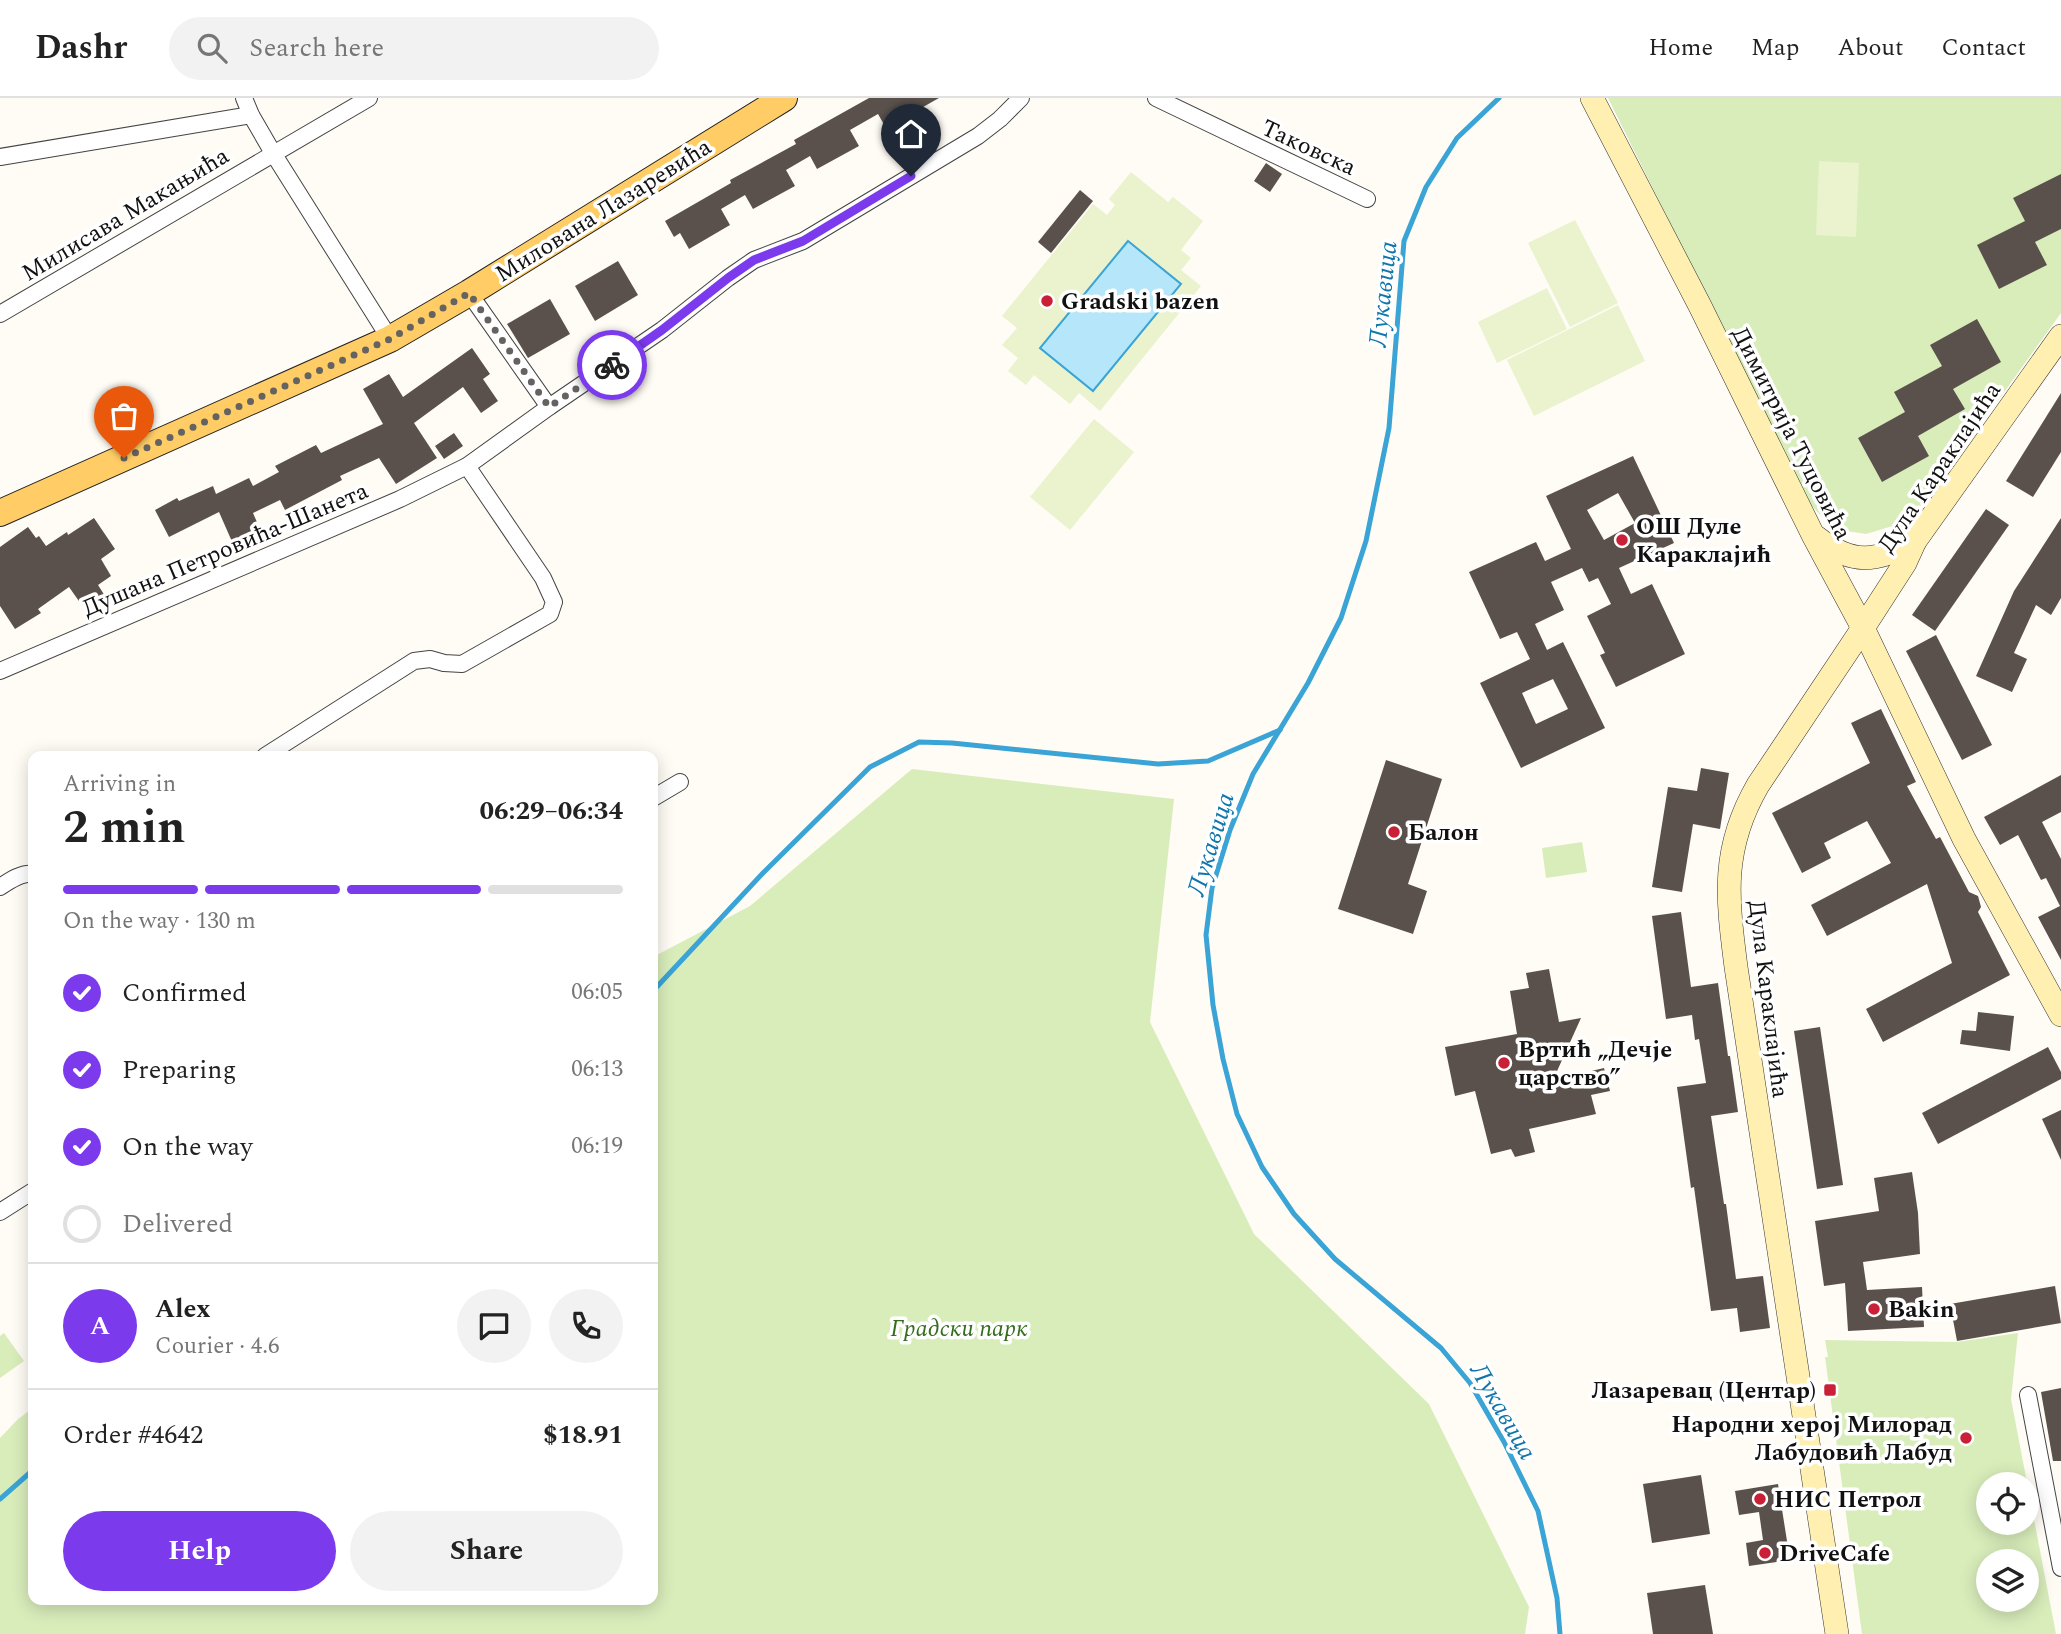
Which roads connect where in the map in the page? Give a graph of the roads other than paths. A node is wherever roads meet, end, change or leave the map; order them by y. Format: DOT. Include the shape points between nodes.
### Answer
graph roads {
  1 [pos="244,98"];
  2 [pos="369,98"];
  3 [pos="784,98"];
  4 [pos="1021,98"];
  5 [pos="1156,98"];
  6 [pos="1591,98"];
  7 [pos="251,115"];
  8 [pos="273,153"];
  9 [pos="0,157"];
  10 [pos="1367,199"];
  11 [pos="469,293"];
  12 [pos="0,314"];
  13 [pos="2061,336"];
  14 [pos="390,339"];
  15 [pos="549,407"];
  16 [pos="467,466"];
  17 [pos="0,513"];
  18 [pos="1814,535"];
  19 [pos="1915,541"];
  20 [pos="1863,628"];
  21 [pos="0,671"];
  22 [pos="273,751"];
  23 [pos="680,782"];
  24 [pos="658,795"];
  25 [pos="28,873"];
  26 [pos="0,887"];
  27 [pos="2061,1015"];
  28 [pos="28,1194"];
  29 [pos="0,1212"];
  30 [pos="2028,1395"];
  31 [pos="2061,1568"];
  32 [pos="1837,1634"];
  1 -- 7 [label="street"];
  2 -- 8 [label="street, Милисава Макањића"];
  3 -- 11 [label="main road, Милована Лазаревића"];
  4 -- 15 [label="street, Душана Петровића-Шанета" via="978,136 803,241 754,260"];
  5 -- 10 [label="street, Таковска"];
  6 -- 18 [label="street, Димитрија Туцовића"];
  7 -- 8 [label="street"];
  7 -- 9 [label="street"];
  8 -- 12 [label="street, Милисава Макањића"];
  8 -- 14 [label="street"];
  11 -- 14 [label="main road, Милована Лазаревића"];
  11 -- 15 [label="street"];
  13 -- 19 [label="street, Дула Караклајића"];
  14 -- 17 [label="main road, Милована Лазаревића"];
  15 -- 16 [label="street, Душана Петровића-Шанета"];
  16 -- 21 [label="street, Душана Петровића-Шанета"];
  16 -- 22 [label="street" via="543,578 554,602 550,614 463,664 414,661"];
  18 -- 19 [label="street" via="1838,551 1866,559 1891,554"];
  18 -- 20 [label="street, Димитрија Туцовића"];
  19 -- 20 [label="street, Дула Караклајића"];
  20 -- 27 [label="street, Димитрија Туцовића" via="1964,839"];
  20 -- 32 [label="street, Дула Караклајића" via="1747,805 1734,839 1730,874 1730,919 1741,1004"];
  23 -- 24 [label="street"];
  25 -- 26 [label="street"];
  28 -- 29 [label="street"];
  30 -- 31 [label="street"];
}
